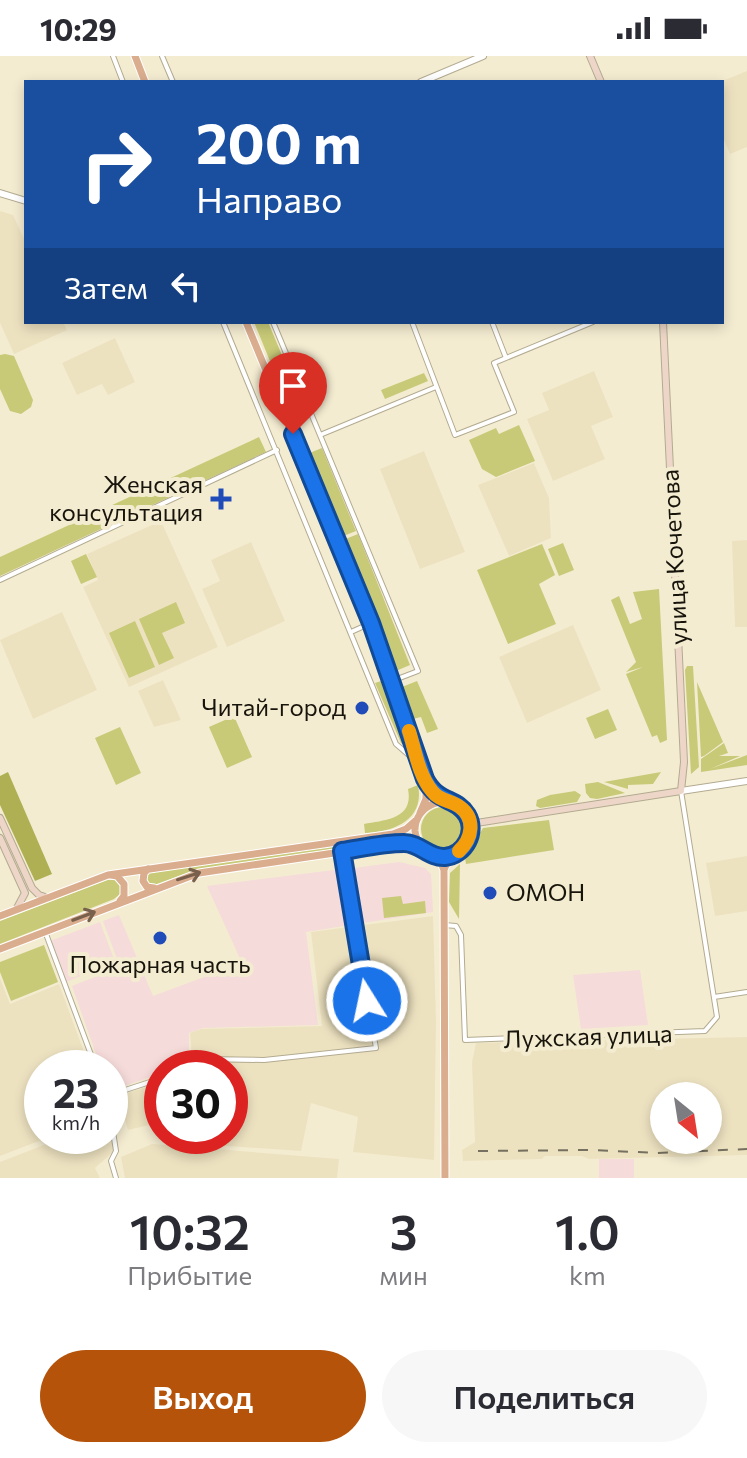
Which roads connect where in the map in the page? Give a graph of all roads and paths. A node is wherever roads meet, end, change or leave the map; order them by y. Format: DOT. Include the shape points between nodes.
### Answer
graph roads {
  1 [pos="113,56"];
  2 [pos="135,56"];
  3 [pos="162,56"];
  4 [pos="483,56"];
  5 [pos="590,56"];
  6 [pos="122,80"];
  7 [pos="144,80"];
  8 [pos="172,80"];
  9 [pos="426,80"];
  10 [pos="600,80"];
  11 [pos="0,193"];
  12 [pos="24,200"];
  13 [pos="224,324"];
  14 [pos="247,324"];
  15 [pos="274,324"];
  16 [pos="413,324"];
  17 [pos="493,324"];
  18 [pos="588,324"];
  19 [pos="663,324"];
  20 [pos="506,358"];
  21 [pos="436,387"];
  22 [pos="320,435"];
  23 [pos="277,450"];
  24 [pos="0,580"];
  25 [pos="371,623"];
  26 [pos="351,632"];
  27 [pos="392,681"];
  28 [pos="420,764"];
  29 [pos="425,779"];
  30 [pos="747,781"];
  31 [pos="681,791"];
  32 [pos="451,803"];
  33 [pos="419,815"];
  34 [pos="0,818"];
  35 [pos="470,824"];
  36 [pos="0,838"];
  37 [pos="461,850"];
  38 [pos="342,851"];
  39 [pos="428,852"];
  40 [pos="150,869"];
  41 [pos="444,870"];
  42 [pos="108,875"];
  43 [pos="160,887"];
  44 [pos="33,889"];
  45 [pos="25,893"];
  46 [pos="48,898"];
  47 [pos="116,903"];
  48 [pos="14,911"];
  49 [pos="0,916"];
  50 [pos="444,925"];
  51 [pos="45,931"];
  52 [pos="0,949"];
  53 [pos="747,992"];
  54 [pos="714,997"];
  55 [pos="89,1050"];
  56 [pos="248,1060"];
  57 [pos="114,1154"];
  58 [pos="116,1178"];
  59 [pos="445,1178"];
  1 -- 6 [label="street"];
  2 -- 7 [label="main road"];
  3 -- 8 [label="street"];
  4 -- 9 [label="street"];
  5 -- 10 [label="main road"];
  11 -- 12 [label="street"];
  13 -- 23 [label="street"];
  14 -- 25 [label="main road"];
  15 -- 22 [label="street"];
  16 -- 21 [label="street"];
  17 -- 20 [label="street"];
  18 -- 20 [label="street"];
  19 -- 31 [label="main road, улица Кочетова" via="684,762"];
  20 -- 21 [label="street" via="494,363 514,412 455,435"];
  21 -- 22 [label="street"];
  22 -- 27 [label="street" via="418,671"];
  23 -- 24 [label="street"];
  23 -- 26 [label="street"];
  25 -- 26 [label="street"];
  25 -- 27 [label="main road"];
  26 -- 28 [label="street" via="396,744"];
  27 -- 28 [label="main road"];
  28 -- 29 [label="main road"];
  29 -- 32 [label="main road" via="435,795"];
  29 -- 33 [label="main road" via="426,799"];
  30 -- 31 [label="street"];
  31 -- 35 [label="main road"];
  31 -- 54 [label="street"];
  32 -- 33 [label="main road" via="431,804"];
  32 -- 35 [label="main road" via="463,810"];
  33 -- 39 [label="main road" via="416,838"];
  33 -- 40 [label="main road" via="393,834"];
  34 -- 44 [label="main road"];
  35 -- 37 [label="main road"];
  36 -- 45 [label="main road"];
  37 -- 39 [label="main road" via="446,857"];
  37 -- 41 [label="main road"];
  38 -- 39 [label="main road" via="402,843"];
  43 -- 38 [label="main road, one-way" via="199,873"];
  38 -- 56 [label="street" via="376,1048"];
  39 -- 41 [label="main road"];
  40 -- 42 [label="main road"];
  40 -- 43 [label="main road" via="144,884"];
  41 -- 50 [label="main road"];
  42 -- 46 [label="main road"];
  42 -- 47 [label="main road" via="124,884 124,896"];
  43 -- 47 [label="main road"];
  44 -- 45 [label="main road"];
  44 -- 46 [label="main road"];
  45 -- 48 [label="main road"];
  46 -- 48 [label="main road"];
  51 -- 47 [label="main road, one-way"];
  48 -- 49 [label="main road"];
  50 -- 54 [label="street, Лужская улица" via="456,926 461,935 465,1040 697,1034 717,1017"];
  50 -- 59 [label="main road"];
  51 -- 52 [label="main road"];
  51 -- 55 [label="street"];
  53 -- 54 [label="street"];
  57 -- 58 [label="street"];
}
